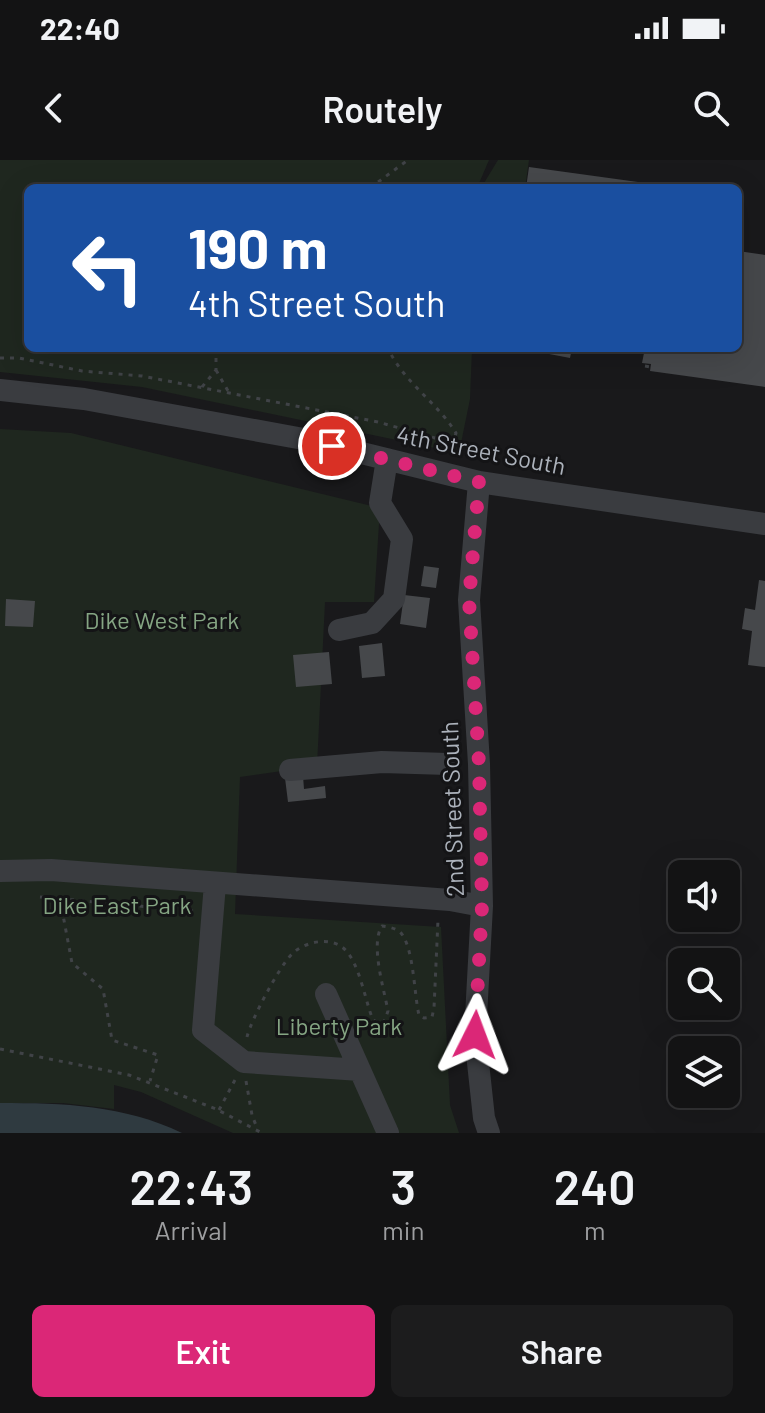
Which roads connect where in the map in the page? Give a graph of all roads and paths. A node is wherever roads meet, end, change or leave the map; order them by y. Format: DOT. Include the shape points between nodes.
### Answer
graph roads {
  1 [pos="408,160"];
  2 [pos="375,184"];
  3 [pos="216,352"];
  4 [pos="390,352"];
  5 [pos="0,358"];
  6 [pos="645,366"];
  7 [pos="651,367"];
  8 [pos="216,370"];
  9 [pos="201,388"];
  10 [pos="0,390"];
  11 [pos="228,393"];
  12 [pos="387,459"];
  13 [pos="479,482"];
  14 [pos="765,524"];
  15 [pos="339,630"];
  16 [pos="448,764"];
  17 [pos="290,770"];
  18 [pos="0,871"];
  19 [pos="215,884"];
  20 [pos="40,897"];
  21 [pos="60,899"];
  22 [pos="439,899"];
  23 [pos="482,906"];
  24 [pos="212,913"];
  25 [pos="326,994"];
  26 [pos="0,1049"];
  27 [pos="244,1062"];
  28 [pos="360,1070"];
  29 [pos="150,1082"];
  30 [pos="219,1110"];
  31 [pos="257,1130"];
  32 [pos="262,1133"];
  33 [pos="388,1133"];
  34 [pos="489,1133"];
  1 -- 2 [label="path"];
  3 -- 8 [label="path"];
  4 -- 11 [label="path" via="405,376 450,424 456,433 453,443 378,422"];
  5 -- 9 [label="path"];
  6 -- 7 [label="path"];
  8 -- 9 [label="path"];
  8 -- 11 [label="path"];
  9 -- 11 [label="path"];
  10 -- 12 [label="street, 4th Street South" via="84,399"];
  12 -- 13 [label="street, 4th Street South"];
  12 -- 15 [label="street" via="380,503 402,539 394,599 372,623"];
  13 -- 14 [label="street, 4th Street South"];
  13 -- 23 [label="street, 2nd Street South" via="469,600"];
  16 -- 17 [label="street" via="382,762"];
  18 -- 19 [label="street" via="51,870"];
  19 -- 22 [label="street"];
  19 -- 24 [label="street"];
  20 -- 21 [label="path"];
  21 -- 24 [label="path"];
  21 -- 29 [label="path" via="72,963 103,989 112,1040 158,1055"];
  22 -- 23 [label="street"];
  22 -- 27 [label="path" via="432,1017 419,1015 407,944 400,932 382,926 376,945 388,1011 381,1024 373,1020 353,960 342,947 317,942 291,955 278,974 247,1033"];
  23 -- 34 [label="street, 2nd Street South" via="475,1035"];
  24 -- 27 [label="street" via="203,1030"];
  25 -- 28 [label="street"];
  26 -- 29 [label="path"];
  27 -- 28 [label="street"];
  27 -- 30 [label="path"];
  27 -- 31 [label="path"];
  28 -- 33 [label="street"];
  29 -- 30 [label="path"];
  30 -- 31 [label="path"];
  31 -- 32 [label="path"];
}
